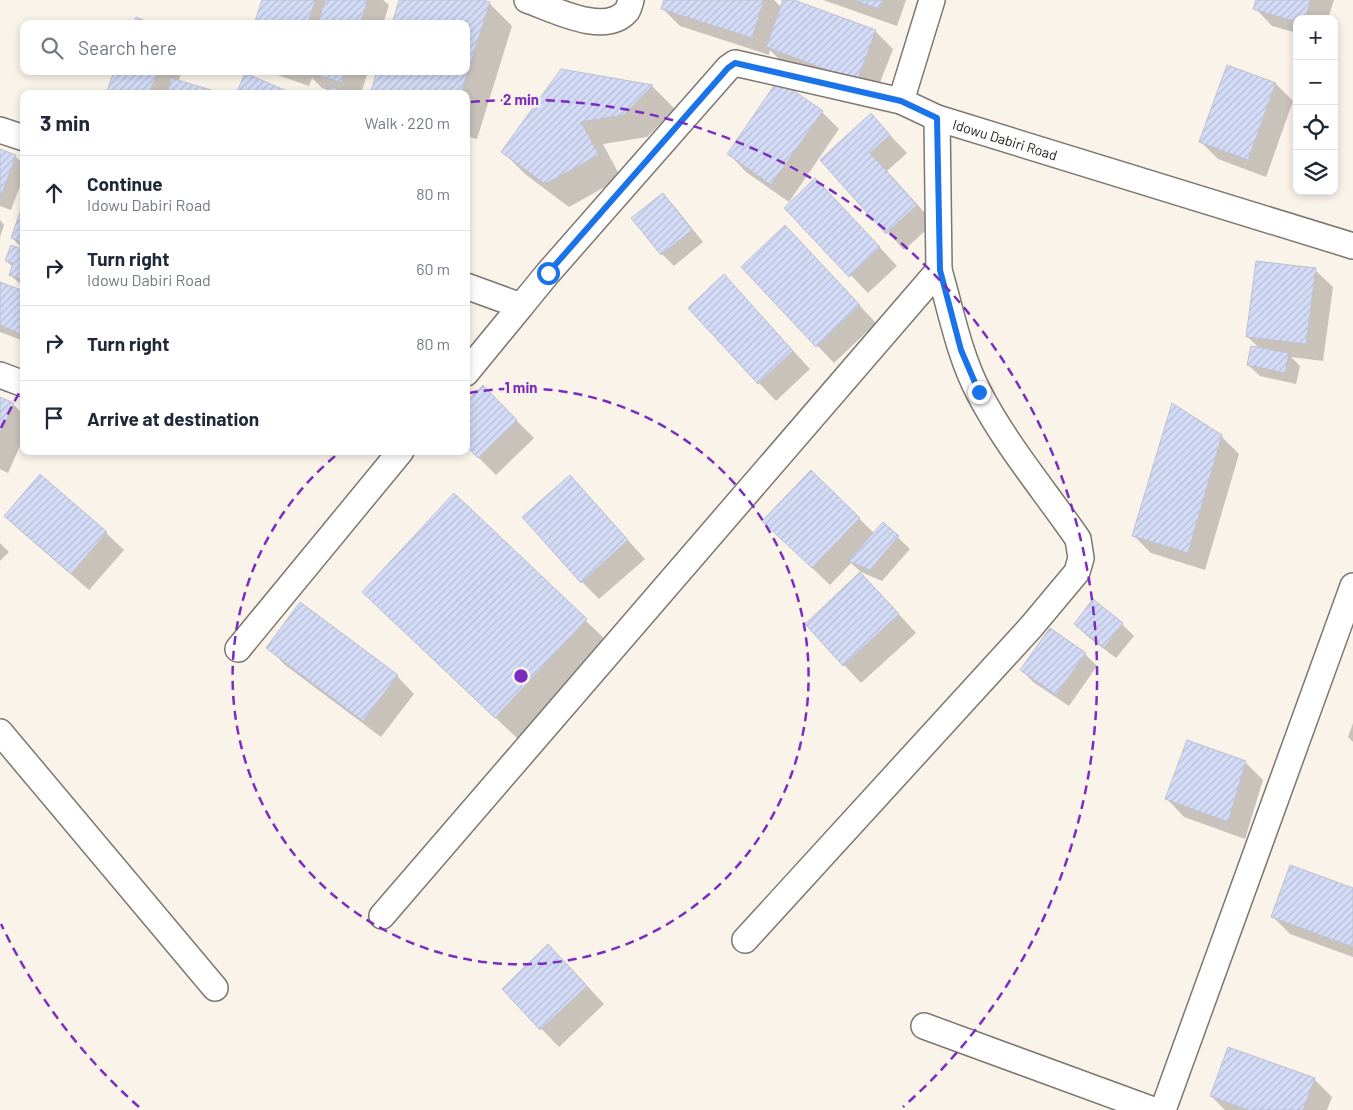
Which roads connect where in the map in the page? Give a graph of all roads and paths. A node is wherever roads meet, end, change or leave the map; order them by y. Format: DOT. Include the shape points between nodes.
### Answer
graph roads {
  1 [pos="527,0"];
  2 [pos="932,0"];
  3 [pos="629,5"];
  4 [pos="901,101"];
  5 [pos="937,118"];
  6 [pos="0,130"];
  7 [pos="20,137"];
  8 [pos="1353,246"];
  9 [pos="940,270"];
  10 [pos="470,287"];
  11 [pos="522,306"];
  12 [pos="470,368"];
  13 [pos="0,375"];
  14 [pos="20,382"];
  15 [pos="399,455"];
  16 [pos="1353,586"];
  17 [pos="238,649"];
  18 [pos="0,732"];
  19 [pos="382,916"];
  20 [pos="745,940"];
  21 [pos="215,988"];
  22 [pos="924,1026"];
  23 [pos="1152,1110"];
  24 [pos="1164,1110"];
  1 -- 3 [label="street" via="590,22 612,21"];
  2 -- 4 [label="street"];
  4 -- 5 [label="street, Idowu Dabiri Road"];
  4 -- 11 [label="street, Idowu Dabiri Road" via="735,63"];
  5 -- 8 [label="street, Idowu Dabiri Road"];
  5 -- 9 [label="street"];
  6 -- 7 [label="street"];
  9 -- 19 [label="street"];
  9 -- 20 [label="street" via="961,350 979,392 1000,429 1078,539 1081,558 1077,572 1031,627"];
  10 -- 11 [label="street"];
  11 -- 12 [label="street"];
  13 -- 14 [label="street"];
  15 -- 17 [label="street"];
  16 -- 24 [label="street"];
  18 -- 21 [label="street"];
  22 -- 23 [label="street"];
}
